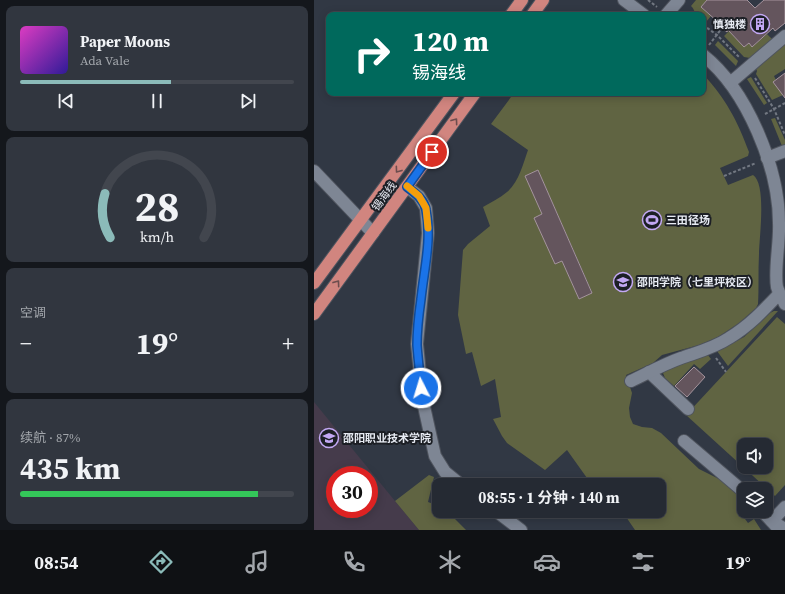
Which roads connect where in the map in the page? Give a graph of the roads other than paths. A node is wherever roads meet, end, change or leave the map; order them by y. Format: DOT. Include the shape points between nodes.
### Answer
graph roads {
  1 [pos="522,0"];
  2 [pos="543,0"];
  3 [pos="624,0"];
  4 [pos="679,0"];
  5 [pos="513,12"];
  6 [pos="534,12"];
  7 [pos="640,12"];
  8 [pos="669,12"];
  9 [pos="785,36"];
  10 [pos="706,50"];
  11 [pos="730,83"];
  12 [pos="452,96"];
  13 [pos="473,96"];
  14 [pos="785,152"];
  15 [pos="767,158"];
  16 [pos="314,171"];
  17 [pos="407,187"];
  18 [pos="360,220"];
  19 [pos="373,233"];
  20 [pos="782,237"];
  21 [pos="314,284"];
  22 [pos="782,299"];
  23 [pos="314,314"];
  24 [pos="649,372"];
  25 [pos="631,381"];
  26 [pos="688,409"];
  27 [pos="684,441"];
  28 [pos="452,478"];
  29 [pos="737,486"];
  30 [pos="785,507"];
  31 [pos="505,518"];
  32 [pos="769,518"];
  33 [pos="776,526"];
  34 [pos="785,529"];
  35 [pos="521,530"];
  1 -- 5 [label="highway"];
  2 -- 6 [label="highway"];
  3 -- 7 [label="street"];
  4 -- 8 [label="street"];
  9 -- 11 [label="street"];
  10 -- 11 [label="street"];
  11 -- 15 [label="street" via="757,130"];
  12 -- 18 [label="highway, 锡海线, one-way"];
  17 -- 13 [label="highway, 锡海线, one-way"];
  14 -- 15 [label="street"];
  15 -- 20 [label="street"];
  16 -- 18 [label="street"];
  17 -- 19 [label="highway, 锡海线"];
  17 -- 28 [label="street" via="419,196 426,208 428,233 417,344 423,402 435,456 445,472"];
  18 -- 19 [label="street"];
  18 -- 21 [label="highway, 锡海线"];
  23 -- 19 [label="highway, 锡海线, one-way"];
  20 -- 22 [label="street" via="776,277"];
  22 -- 24 [label="street" via="728,339"];
  24 -- 25 [label="street"];
  24 -- 26 [label="street"];
  27 -- 29 [label="street"];
  30 -- 33 [label="street"];
  31 -- 35 [label="street"];
  32 -- 33 [label="street"];
  33 -- 34 [label="street"];
}
